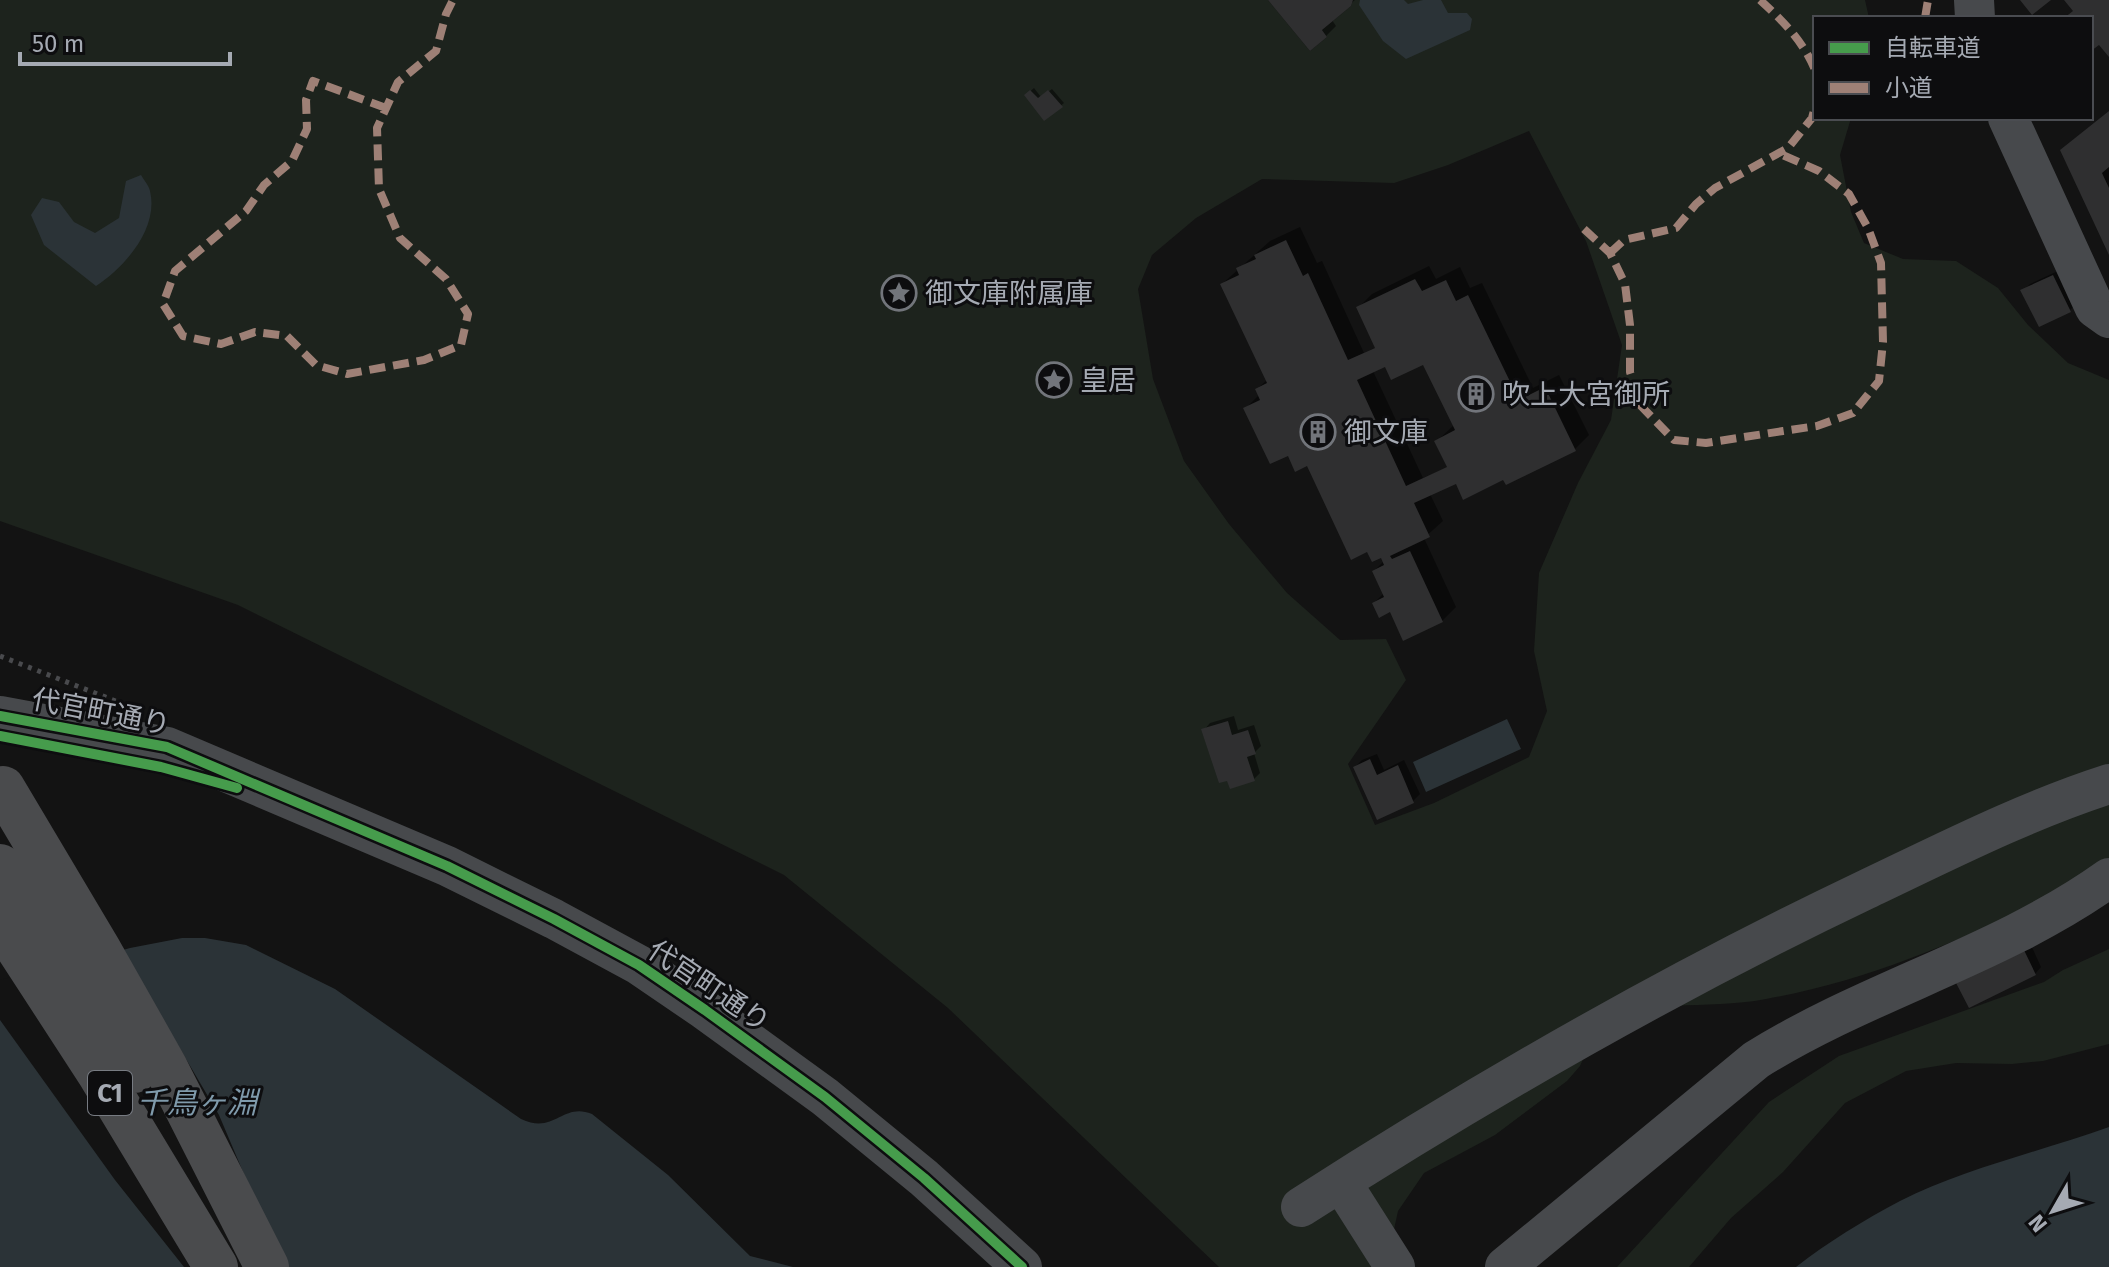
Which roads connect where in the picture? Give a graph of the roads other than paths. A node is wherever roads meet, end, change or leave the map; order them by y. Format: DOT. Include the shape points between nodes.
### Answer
graph roads {
  1 [pos="2009,120"];
  2 [pos="2109,318"];
  3 [pos="0,716"];
  4 [pos="0,736"];
  5 [pos="2109,784"];
  6 [pos="3,788"];
  7 [pos="326,813"];
  8 [pos="2109,878"];
  9 [pos="19,890"];
  10 [pos="0,972"];
  11 [pos="1341,1182"];
  12 [pos="1301,1207"];
  13 [pos="214,1267"];
  14 [pos="257,1267"];
  15 [pos="267,1267"];
  16 [pos="1022,1267"];
  17 [pos="1395,1267"];
  18 [pos="1505,1267"];
  1 -- 2 [label="street" via="2095,308"];
  3 -- 7 [label="street, 代官町通り" via="167,747"];
  4 -- 7 [label="street, 代官町通り" via="161,767"];
  5 -- 11 [label="street" via="1784,929 1500,1083"];
  6 -- 9 [label="highway, C1"];
  7 -- 16 [label="street, 代官町通り" via="474,879 639,965 825,1097"];
  8 -- 18 [label="street" via="2047,917 1797,1034 1756,1060"];
  9 -- 13 [label="highway, C1" via="92,1062"];
  9 -- 14 [label="highway, C1"];
  9 -- 15 [label="highway, C1" via="100,951"];
  10 -- 13 [label="highway" via="102,1120"];
  11 -- 12 [label="street"];
  11 -- 17 [label="street"];
}
